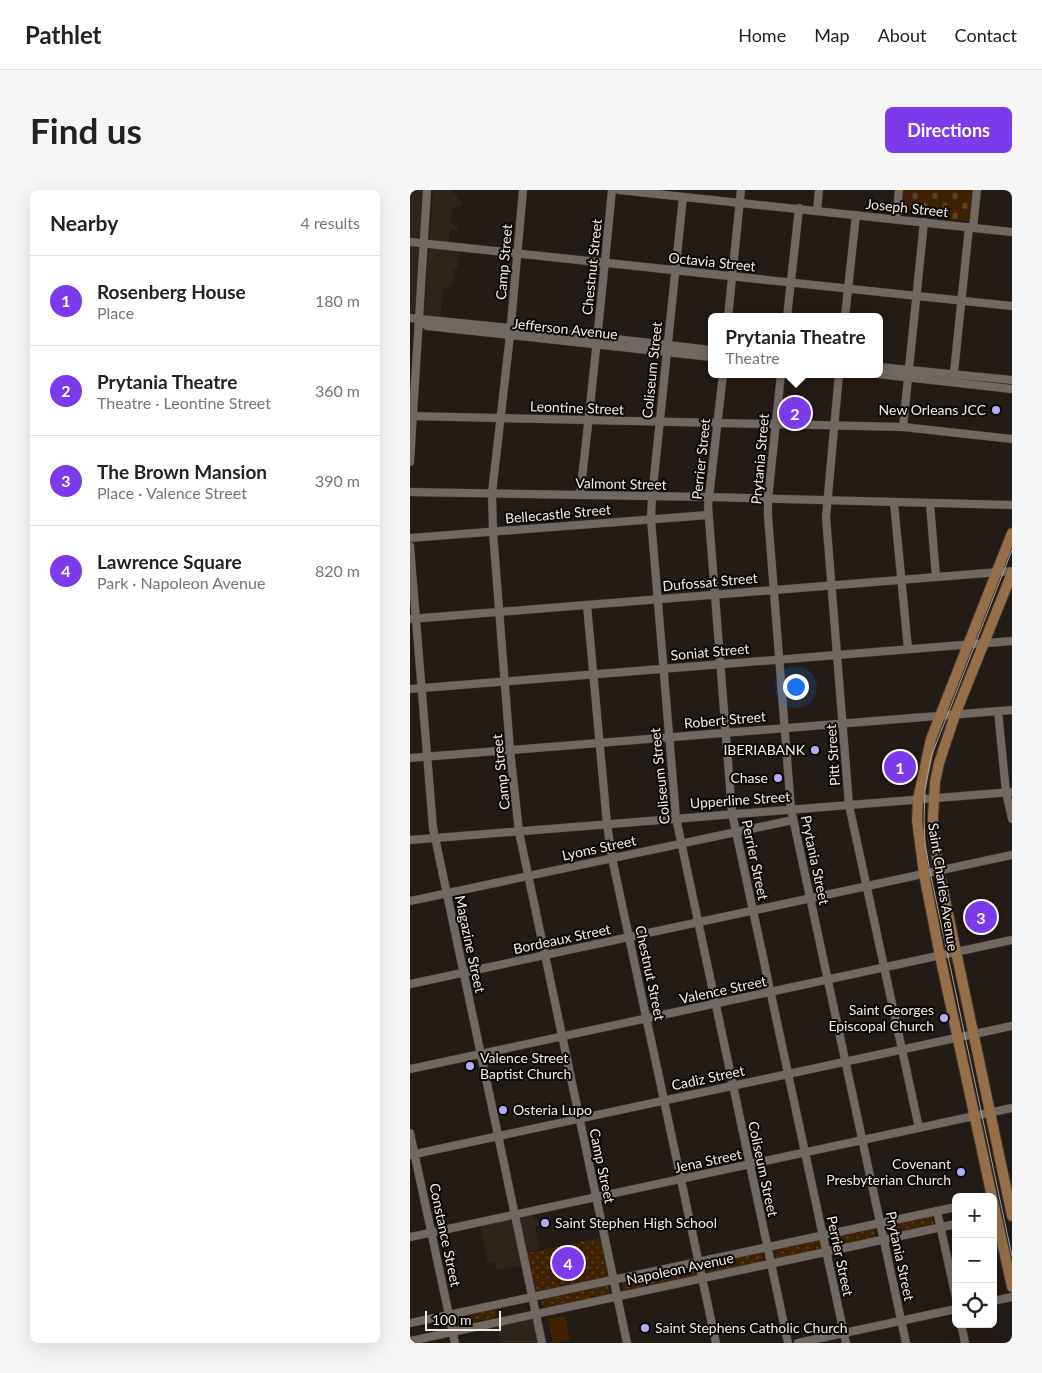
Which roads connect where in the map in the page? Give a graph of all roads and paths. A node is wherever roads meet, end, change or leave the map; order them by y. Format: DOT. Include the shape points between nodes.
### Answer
graph roads {
  1 [pos="427,190"];
  2 [pos="523,190"];
  3 [pos="612,190"];
  4 [pos="619,190"];
  5 [pos="741,190"];
  6 [pos="819,190"];
  7 [pos="899,190"];
  8 [pos="977,190"];
  9 [pos="661,192"];
  10 [pos="683,196"];
  11 [pos="739,202"];
  12 [pos="799,208"];
  13 [pos="817,210"];
  14 [pos="856,215"];
  15 [pos="896,219"];
  16 [pos="924,222"];
  17 [pos="971,228"];
  18 [pos="1012,232"];
  19 [pos="410,242"];
  20 [pos="424,244"];
  21 [pos="518,254"];
  22 [pos="605,262"];
  23 [pos="675,270"];
  24 [pos="732,276"];
  25 [pos="790,283"];
  26 [pos="848,289"];
  27 [pos="916,296"];
  28 [pos="962,301"];
  29 [pos="1012,306"];
  30 [pos="728,313"];
  31 [pos="787,313"];
  32 [pos="845,313"];
  33 [pos="410,318"];
  34 [pos="419,319"];
  35 [pos="510,332"];
  36 [pos="598,341"];
  37 [pos="667,348"];
  38 [pos="708,350"];
  39 [pos="708,356"];
  40 [pos="883,368"];
  41 [pos="954,373"];
  42 [pos="883,374"];
  43 [pos="908,374"];
  44 [pos="723,378"];
  45 [pos="781,378"];
  46 [pos="839,378"];
  47 [pos="1012,380"];
  48 [pos="953,382"];
  49 [pos="1012,389"];
  50 [pos="412,416"];
  51 [pos="501,418"];
  52 [pos="589,420"];
  53 [pos="659,423"];
  54 [pos="718,423"];
  55 [pos="776,424"];
  56 [pos="834,425"];
  57 [pos="902,427"];
  58 [pos="1012,438"];
  59 [pos="410,462"];
  60 [pos="410,492"];
  61 [pos="492,493"];
  62 [pos="580,495"];
  63 [pos="652,497"];
  64 [pos="708,497"];
  65 [pos="768,499"];
  66 [pos="827,501"];
  67 [pos="894,503"];
  68 [pos="930,504"];
  69 [pos="1012,505"];
  70 [pos="708,515"];
  71 [pos="651,519"];
  72 [pos="493,532"];
  73 [pos="1012,532"];
  74 [pos="410,538"];
  75 [pos="410,546"];
  76 [pos="1012,572"];
  77 [pos="996,573"];
  78 [pos="936,577"];
  79 [pos="901,580"];
  80 [pos="831,585"];
  81 [pos="773,590"];
  82 [pos="714,595"];
  83 [pos="658,599"];
  84 [pos="587,605"];
  85 [pos="500,612"];
  86 [pos="413,619"];
  87 [pos="1012,641"];
  88 [pos="983,643"];
  89 [pos="969,644"];
  90 [pos="908,649"];
  91 [pos="837,654"];
  92 [pos="779,658"];
  93 [pos="720,664"];
  94 [pos="663,669"];
  95 [pos="594,674"];
  96 [pos="506,682"];
  97 [pos="422,688"];
  98 [pos="410,689"];
  99 [pos="1012,710"];
  100 [pos="998,711"];
  101 [pos="954,715"];
  102 [pos="940,716"];
  103 [pos="843,723"];
  104 [pos="784,728"];
  105 [pos="726,733"];
  106 [pos="669,738"];
  107 [pos="600,743"];
  108 [pos="510,750"];
  109 [pos="427,757"];
  110 [pos="410,758"];
  111 [pos="1009,792"];
  112 [pos="933,798"];
  113 [pos="918,799"];
  114 [pos="849,805"];
  115 [pos="791,809"];
  116 [pos="732,813"];
  117 [pos="676,818"];
  118 [pos="1012,819"];
  119 [pos="793,820"];
  120 [pos="607,824"];
  121 [pos="519,832"];
  122 [pos="736,832"];
  123 [pos="435,838"];
  124 [pos="410,840"];
  125 [pos="681,844"];
  126 [pos="1012,855"];
  127 [pos="612,858"];
  128 [pos="939,871"];
  129 [pos="924,874"];
  130 [pos="528,876"];
  131 [pos="867,886"];
  132 [pos="447,894"];
  133 [pos="811,899"];
  134 [pos="410,901"];
  135 [pos="753,911"];
  136 [pos="698,923"];
  137 [pos="629,938"];
  138 [pos="1012,940"];
  139 [pos="956,952"];
  140 [pos="545,956"];
  141 [pos="940,956"];
  142 [pos="885,968"];
  143 [pos="464,973"];
  144 [pos="828,980"];
  145 [pos="410,984"];
  146 [pos="771,992"];
  147 [pos="715,1004"];
  148 [pos="647,1019"];
  149 [pos="1012,1026"];
  150 [pos="973,1034"];
  151 [pos="562,1037"];
  152 [pos="958,1037"];
  153 [pos="902,1049"];
  154 [pos="480,1054"];
  155 [pos="846,1061"];
  156 [pos="410,1069"];
  157 [pos="788,1074"];
  158 [pos="733,1086"];
  159 [pos="664,1100"];
  160 [pos="1012,1108"];
  161 [pos="990,1113"];
  162 [pos="975,1116"];
  163 [pos="580,1118"];
  164 [pos="919,1128"];
  165 [pos="410,1133"];
  166 [pos="498,1136"];
  167 [pos="862,1140"];
  168 [pos="805,1153"];
  169 [pos="412,1154"];
  170 [pos="750,1165"];
  171 [pos="681,1179"];
  172 [pos="992,1193"];
  173 [pos="1010,1195"];
  174 [pos="596,1198"];
  175 [pos="997,1198"];
  176 [pos="952,1207"];
  177 [pos="937,1210"];
  178 [pos="1012,1213"];
  179 [pos="515,1215"];
  180 [pos="997,1215"];
  181 [pos="997,1222"];
  182 [pos="880,1223"];
  183 [pos="952,1225"];
  184 [pos="940,1227"];
  185 [pos="431,1232"];
  186 [pos="822,1235"];
  187 [pos="410,1237"];
  188 [pos="884,1239"];
  189 [pos="767,1247"];
  190 [pos="826,1251"];
  191 [pos="699,1261"];
  192 [pos="770,1263"];
  193 [pos="1010,1270"];
  194 [pos="702,1278"];
  195 [pos="614,1279"];
  196 [pos="953,1283"];
  197 [pos="1012,1286"];
  198 [pos="617,1296"];
  199 [pos="532,1297"];
  200 [pos="1012,1297"];
  201 [pos="997,1300"];
  202 [pos="498,1304"];
  203 [pos="952,1310"];
  204 [pos="449,1314"];
  205 [pos="536,1314"];
  206 [pos="501,1321"];
  207 [pos="902,1321"];
  208 [pos="410,1323"];
  209 [pos="962,1328"];
  210 [pos="452,1332"];
  211 [pos="844,1333"];
  212 [pos="410,1341"];
  213 [pos="455,1343"];
  214 [pos="542,1343"];
  215 [pos="627,1343"];
  216 [pos="716,1343"];
  217 [pos="788,1343"];
  218 [pos="798,1343"];
  219 [pos="846,1343"];
  220 [pos="906,1343"];
  221 [pos="966,1343"];
  1 -- 20 [label="street"];
  2 -- 21 [label="street, Camp Street"];
  3 -- 22 [label="street, Chestnut Street"];
  4 -- 9 [label="street, Joseph Street"];
  5 -- 11 [label="street"];
  6 -- 13 [label="street"];
  7 -- 15 [label="street"];
  8 -- 17 [label="street"];
  9 -- 10 [label="street, Joseph Street"];
  10 -- 11 [label="street, Joseph Street"];
  10 -- 23 [label="street, Coliseum Street"];
  11 -- 12 [label="street, Joseph Street"];
  11 -- 24 [label="street"];
  12 -- 13 [label="street, Joseph Street"];
  12 -- 25 [label="street"];
  13 -- 14 [label="street, Joseph Street"];
  14 -- 15 [label="street, Joseph Street"];
  14 -- 26 [label="street"];
  15 -- 16 [label="street, Joseph Street"];
  16 -- 17 [label="street, Joseph Street"];
  16 -- 27 [label="street"];
  17 -- 18 [label="street, Joseph Street"];
  17 -- 28 [label="street"];
  19 -- 20 [label="street, Octavia Street"];
  20 -- 21 [label="street, Octavia Street"];
  20 -- 34 [label="street"];
  21 -- 22 [label="street, Octavia Street"];
  21 -- 35 [label="street, Camp Street"];
  22 -- 23 [label="street, Octavia Street"];
  22 -- 36 [label="street, Chestnut Street"];
  23 -- 24 [label="street, Octavia Street"];
  23 -- 37 [label="street, Coliseum Street"];
  24 -- 25 [label="street, Octavia Street"];
  24 -- 30 [label="street"];
  25 -- 26 [label="street, Octavia Street"];
  25 -- 31 [label="street"];
  26 -- 27 [label="street, Octavia Street"];
  26 -- 32 [label="street"];
  27 -- 28 [label="street, Octavia Street"];
  27 -- 43 [label="street"];
  28 -- 29 [label="street, Octavia Street"];
  28 -- 41 [label="street"];
  33 -- 34 [label="street, Jefferson Avenue"];
  34 -- 35 [label="street, Jefferson Avenue" via="427,326"];
  34 -- 50 [label="street"];
  35 -- 36 [label="street, Jefferson Avenue"];
  35 -- 51 [label="street, Camp Street"];
  36 -- 37 [label="street, Jefferson Avenue"];
  36 -- 52 [label="street, Chestnut Street"];
  37 -- 38 [label="street, Jefferson Avenue"];
  37 -- 39 [label="street, Jefferson Avenue"];
  37 -- 53 [label="street, Coliseum Street"];
  40 -- 43 [label="street"];
  41 -- 43 [label="street"];
  41 -- 47 [label="street"];
  41 -- 48 [label="street"];
  42 -- 43 [label="street"];
  43 -- 48 [label="street"];
  43 -- 57 [label="street"];
  44 -- 54 [label="street, Perrier Street"];
  45 -- 55 [label="street, Prytania Street"];
  46 -- 56 [label="street, Pitt Street"];
  48 -- 49 [label="street"];
  50 -- 51 [label="street, Leontine Street"];
  50 -- 59 [label="street"];
  51 -- 52 [label="street, Leontine Street"];
  51 -- 61 [label="street, Camp Street"];
  52 -- 53 [label="street, Leontine Street"];
  52 -- 62 [label="street, Chestnut Street"];
  53 -- 54 [label="street, Leontine Street"];
  53 -- 63 [label="street, Coliseum Street"];
  54 -- 55 [label="street, Leontine Street"];
  54 -- 64 [label="street, Perrier Street"];
  55 -- 56 [label="street, Leontine Street"];
  55 -- 65 [label="street, Prytania Street"];
  56 -- 57 [label="street, Leontine Street"];
  56 -- 66 [label="street, Pitt Street"];
  57 -- 58 [label="street, Leontine Street"];
  60 -- 61 [label="street, Valmont Street"];
  61 -- 62 [label="street, Valmont Street"];
  61 -- 72 [label="street, Camp Street"];
  62 -- 63 [label="street, Valmont Street"];
  63 -- 64 [label="street, Valmont Street"];
  63 -- 71 [label="street, Coliseum Street"];
  64 -- 65 [label="street, Valmont Street"];
  64 -- 70 [label="street, Perrier Street"];
  65 -- 66 [label="street, Valmont Street"];
  65 -- 81 [label="street, Prytania Street"];
  66 -- 67 [label="street, Valmont Street"];
  66 -- 80 [label="street, Pitt Street"];
  67 -- 68 [label="street, Valmont Street"];
  67 -- 79 [label="street"];
  68 -- 69 [label="street, Valmont Street"];
  68 -- 78 [label="street"];
  70 -- 71 [label="street, Bellecastle Street"];
  70 -- 82 [label="street, Perrier Street"];
  71 -- 72 [label="street, Bellecastle Street"];
  71 -- 83 [label="street, Coliseum Street"];
  72 -- 74 [label="street, Bellecastle Street"];
  72 -- 85 [label="street, Camp Street"];
  73 -- 77 [label="main road, Saint Charles Avenue"];
  75 -- 86 [label="street, Magazine Street"];
  76 -- 77 [label="street, Dufossat Street"];
  76 -- 88 [label="main road, Saint Charles Avenue"];
  77 -- 78 [label="street, Dufossat Street"];
  77 -- 89 [label="main road, Saint Charles Avenue"];
  78 -- 79 [label="street, Dufossat Street"];
  79 -- 80 [label="street, Dufossat Street"];
  79 -- 90 [label="street"];
  80 -- 81 [label="street, Dufossat Street"];
  80 -- 91 [label="street, Pitt Street"];
  81 -- 82 [label="street, Dufossat Street"];
  81 -- 92 [label="street, Prytania Street"];
  82 -- 83 [label="street, Dufossat Street"];
  82 -- 93 [label="street, Perrier Street"];
  83 -- 84 [label="street, Dufossat Street"];
  83 -- 94 [label="street, Coliseum Street"];
  84 -- 85 [label="street, Dufossat Street"];
  84 -- 95 [label="street, Chestnut Street"];
  85 -- 86 [label="street, Dufossat Street"];
  85 -- 96 [label="street, Camp Street"];
  86 -- 97 [label="street, Magazine Street"];
  87 -- 88 [label="street, Soniat Street"];
  88 -- 89 [label="street, Soniat Street"];
  88 -- 101 [label="main road, Saint Charles Avenue"];
  89 -- 90 [label="street, Soniat Street"];
  89 -- 102 [label="main road, Saint Charles Avenue"];
  90 -- 91 [label="street, Soniat Street"];
  91 -- 92 [label="street, Soniat Street"];
  91 -- 103 [label="street, Pitt Street"];
  92 -- 93 [label="street, Soniat Street"];
  92 -- 104 [label="street, Prytania Street"];
  93 -- 94 [label="street, Soniat Street"];
  93 -- 105 [label="street, Perrier Street"];
  94 -- 95 [label="street, Soniat Street"];
  94 -- 106 [label="street, Coliseum Street"];
  95 -- 96 [label="street, Soniat Street"];
  95 -- 107 [label="street, Chestnut Street"];
  96 -- 97 [label="street, Soniat Street"];
  96 -- 108 [label="street, Camp Street"];
  97 -- 98 [label="street, Soniat Street"];
  97 -- 109 [label="street, Magazine Street"];
  99 -- 100 [label="street, Robert Street"];
  100 -- 101 [label="street, Robert Street"];
  100 -- 111 [label="street"];
  101 -- 102 [label="street, Robert Street"];
  101 -- 112 [label="main road, Saint Charles Avenue" via="939,763"];
  102 -- 103 [label="street, Robert Street"];
  102 -- 113 [label="main road, Saint Charles Avenue" via="926,756"];
  103 -- 104 [label="street, Robert Street"];
  103 -- 114 [label="street, Pitt Street"];
  104 -- 105 [label="street, Robert Street"];
  104 -- 115 [label="street, Prytania Street"];
  105 -- 106 [label="street, Robert Street"];
  105 -- 116 [label="street, Perrier Street"];
  106 -- 107 [label="street, Robert Street"];
  106 -- 117 [label="street, Coliseum Street"];
  107 -- 108 [label="street, Robert Street"];
  107 -- 120 [label="street, Chestnut Street"];
  108 -- 109 [label="street, Robert Street"];
  108 -- 121 [label="street, Camp Street"];
  109 -- 110 [label="street, Robert Street"];
  109 -- 123 [label="street, Magazine Street"];
  111 -- 112 [label="street, Upperline Street"];
  111 -- 118 [label="street"];
  112 -- 113 [label="street, Upperline Street"];
  112 -- 128 [label="main road, Saint Charles Avenue" via="933,834"];
  113 -- 114 [label="street, Upperline Street"];
  113 -- 129 [label="main road, Saint Charles Avenue" via="917,820"];
  114 -- 115 [label="street, Upperline Street"];
  114 -- 131 [label="street, Pitt Street"];
  115 -- 116 [label="street, Upperline Street"];
  115 -- 119 [label="street, Prytania Street"];
  116 -- 117 [label="street, Upperline Street"];
  116 -- 122 [label="street, Perrier Street"];
  117 -- 120 [label="street, Upperline Street"];
  117 -- 125 [label="street, Coliseum Street"];
  119 -- 122 [label="street, Lyons Street"];
  119 -- 133 [label="street, Prytania Street"];
  120 -- 121 [label="street, Upperline Street"];
  120 -- 127 [label="street, Chestnut Street"];
  121 -- 123 [label="street, Upperline Street"];
  121 -- 130 [label="street, Camp Street"];
  122 -- 125 [label="street, Lyons Street"];
  122 -- 135 [label="street, Perrier Street"];
  123 -- 124 [label="street, Upperline Street"];
  123 -- 132 [label="street, Magazine Street"];
  125 -- 127 [label="street, Lyons Street"];
  125 -- 136 [label="street, Coliseum Street"];
  126 -- 128 [label="street, Bordeaux Street"];
  127 -- 130 [label="street, Lyons Street"];
  127 -- 137 [label="street, Chestnut Street"];
  128 -- 129 [label="street, Bordeaux Street"];
  128 -- 139 [label="main road, Saint Charles Avenue"];
  129 -- 131 [label="street, Bordeaux Street"];
  129 -- 141 [label="main road, Saint Charles Avenue"];
  130 -- 132 [label="street, Lyons Street"];
  130 -- 140 [label="street, Camp Street"];
  131 -- 133 [label="street, Bordeaux Street"];
  131 -- 142 [label="street, Pitt Street"];
  132 -- 134 [label="street, Lyons Street"];
  132 -- 143 [label="street, Magazine Street"];
  133 -- 135 [label="street, Bordeaux Street"];
  133 -- 144 [label="street, Prytania Street"];
  135 -- 136 [label="street, Bordeaux Street"];
  135 -- 146 [label="street, Perrier Street"];
  136 -- 137 [label="street, Bordeaux Street"];
  136 -- 147 [label="street, Coliseum Street"];
  137 -- 140 [label="street, Bordeaux Street"];
  137 -- 148 [label="street, Chestnut Street"];
  138 -- 139 [label="street, Valence Street"];
  139 -- 141 [label="street, Valence Street"];
  139 -- 150 [label="main road, Saint Charles Avenue"];
  140 -- 143 [label="street, Bordeaux Street"];
  140 -- 151 [label="street, Camp Street"];
  141 -- 142 [label="street, Valence Street"];
  141 -- 152 [label="main road, Saint Charles Avenue"];
  142 -- 144 [label="street, Valence Street"];
  142 -- 153 [label="street, Pitt Street"];
  143 -- 145 [label="street, Bordeaux Street"];
  143 -- 154 [label="street, Magazine Street"];
  144 -- 146 [label="street, Valence Street"];
  144 -- 155 [label="street, Prytania Street"];
  146 -- 147 [label="street, Valence Street"];
  146 -- 157 [label="street, Perrier Street"];
  147 -- 148 [label="street, Valence Street"];
  147 -- 158 [label="street, Coliseum Street"];
  148 -- 151 [label="street, Valence Street"];
  148 -- 159 [label="street, Chestnut Street"];
  149 -- 150 [label="street, Cadiz Street"];
  150 -- 152 [label="street, Cadiz Street"];
  150 -- 161 [label="main road, Saint Charles Avenue"];
  151 -- 154 [label="street, Valence Street"];
  151 -- 163 [label="street, Camp Street"];
  152 -- 153 [label="street, Cadiz Street"];
  152 -- 162 [label="main road, Saint Charles Avenue"];
  153 -- 155 [label="street, Cadiz Street"];
  153 -- 164 [label="street, Pitt Street"];
  154 -- 156 [label="street, Valence Street"];
  154 -- 166 [label="street, Magazine Street"];
  155 -- 157 [label="street, Cadiz Street"];
  155 -- 167 [label="street, Prytania Street"];
  157 -- 158 [label="street, Cadiz Street"];
  157 -- 168 [label="street, Perrier Street"];
  158 -- 159 [label="street, Cadiz Street"];
  158 -- 170 [label="street, Coliseum Street"];
  159 -- 163 [label="street, Cadiz Street"];
  159 -- 171 [label="street, Chestnut Street"];
  160 -- 161 [label="street, Jena Street"];
  161 -- 162 [label="street, Jena Street"];
  161 -- 173 [label="main road, Saint Charles Avenue"];
  162 -- 164 [label="street, Jena Street"];
  162 -- 172 [label="main road, Saint Charles Avenue"];
  163 -- 166 [label="street, Cadiz Street"];
  163 -- 174 [label="street, Camp Street"];
  164 -- 167 [label="street, Jena Street"];
  165 -- 169 [label="street, Constance Street"];
  166 -- 169 [label="street, Cadiz Street"];
  166 -- 179 [label="street, Magazine Street"];
  167 -- 168 [label="street, Jena Street"];
  167 -- 182 [label="street, Prytania Street"];
  168 -- 170 [label="street, Jena Street"];
  168 -- 186 [label="street, Perrier Street"];
  169 -- 185 [label="street, Constance Street"];
  170 -- 171 [label="street, Jena Street"];
  170 -- 189 [label="street, Coliseum Street"];
  171 -- 174 [label="street, Jena Street"];
  171 -- 191 [label="street, Chestnut Street"];
  173 -- 175 [label="main road"];
  173 -- 178 [label="main road, Saint Charles Avenue"];
  174 -- 179 [label="street, Jena Street"];
  174 -- 195 [label="street, Camp Street"];
  176 -- 177 [label="street, Napoleon Avenue"];
  177 -- 182 [label="street, Napoleon Avenue"];
  177 -- 184 [label="street"];
  178 -- 180 [label="main road"];
  179 -- 185 [label="street, Jena Street"];
  179 -- 199 [label="street, Magazine Street"];
  181 -- 193 [label="main road, Saint Charles Avenue"];
  182 -- 186 [label="street, Napoleon Avenue"];
  182 -- 188 [label="street, Prytania Street"];
  183 -- 184 [label="street, Napoleon Avenue"];
  184 -- 188 [label="street, Napoleon Avenue"];
  184 -- 196 [label="street"];
  185 -- 187 [label="street, Jena Street"];
  185 -- 204 [label="street, Constance Street"];
  186 -- 189 [label="street, Napoleon Avenue"];
  186 -- 190 [label="street, Perrier Street"];
  188 -- 190 [label="street, Napoleon Avenue"];
  188 -- 207 [label="street, Prytania Street"];
  189 -- 191 [label="street, Napoleon Avenue"];
  189 -- 192 [label="street, Coliseum Street"];
  190 -- 192 [label="street, Napoleon Avenue"];
  190 -- 211 [label="street, Perrier Street"];
  191 -- 194 [label="street, Chestnut Street"];
  191 -- 195 [label="street, Napoleon Avenue"];
  192 -- 194 [label="street, Napoleon Avenue"];
  192 -- 217 [label="street, Coliseum Street"];
  193 -- 197 [label="main road, Saint Charles Avenue"];
  194 -- 198 [label="street, Napoleon Avenue"];
  194 -- 216 [label="street, Chestnut Street"];
  195 -- 198 [label="street, Camp Street"];
  195 -- 199 [label="street, Napoleon Avenue"];
  198 -- 205 [label="street, Napoleon Avenue"];
  198 -- 215 [label="street, Camp Street"];
  199 -- 202 [label="street, Napoleon Avenue"];
  199 -- 205 [label="street, Magazine Street"];
  200 -- 201 [label="street"];
  202 -- 204 [label="street, Napoleon Avenue"];
  202 -- 206 [label="street"];
  203 -- 207 [label="street"];
  204 -- 208 [label="street, Napoleon Avenue"];
  204 -- 210 [label="street, Constance Street"];
  205 -- 206 [label="street, Napoleon Avenue"];
  205 -- 214 [label="street, Magazine Street"];
  206 -- 210 [label="street, Napoleon Avenue"];
  207 -- 211 [label="street"];
  207 -- 220 [label="street, Prytania Street"];
  209 -- 221 [label="street"];
  210 -- 212 [label="street, Napoleon Avenue"];
  210 -- 213 [label="street, Constance Street"];
  211 -- 218 [label="street"];
  211 -- 219 [label="street, Perrier Street"];
}
